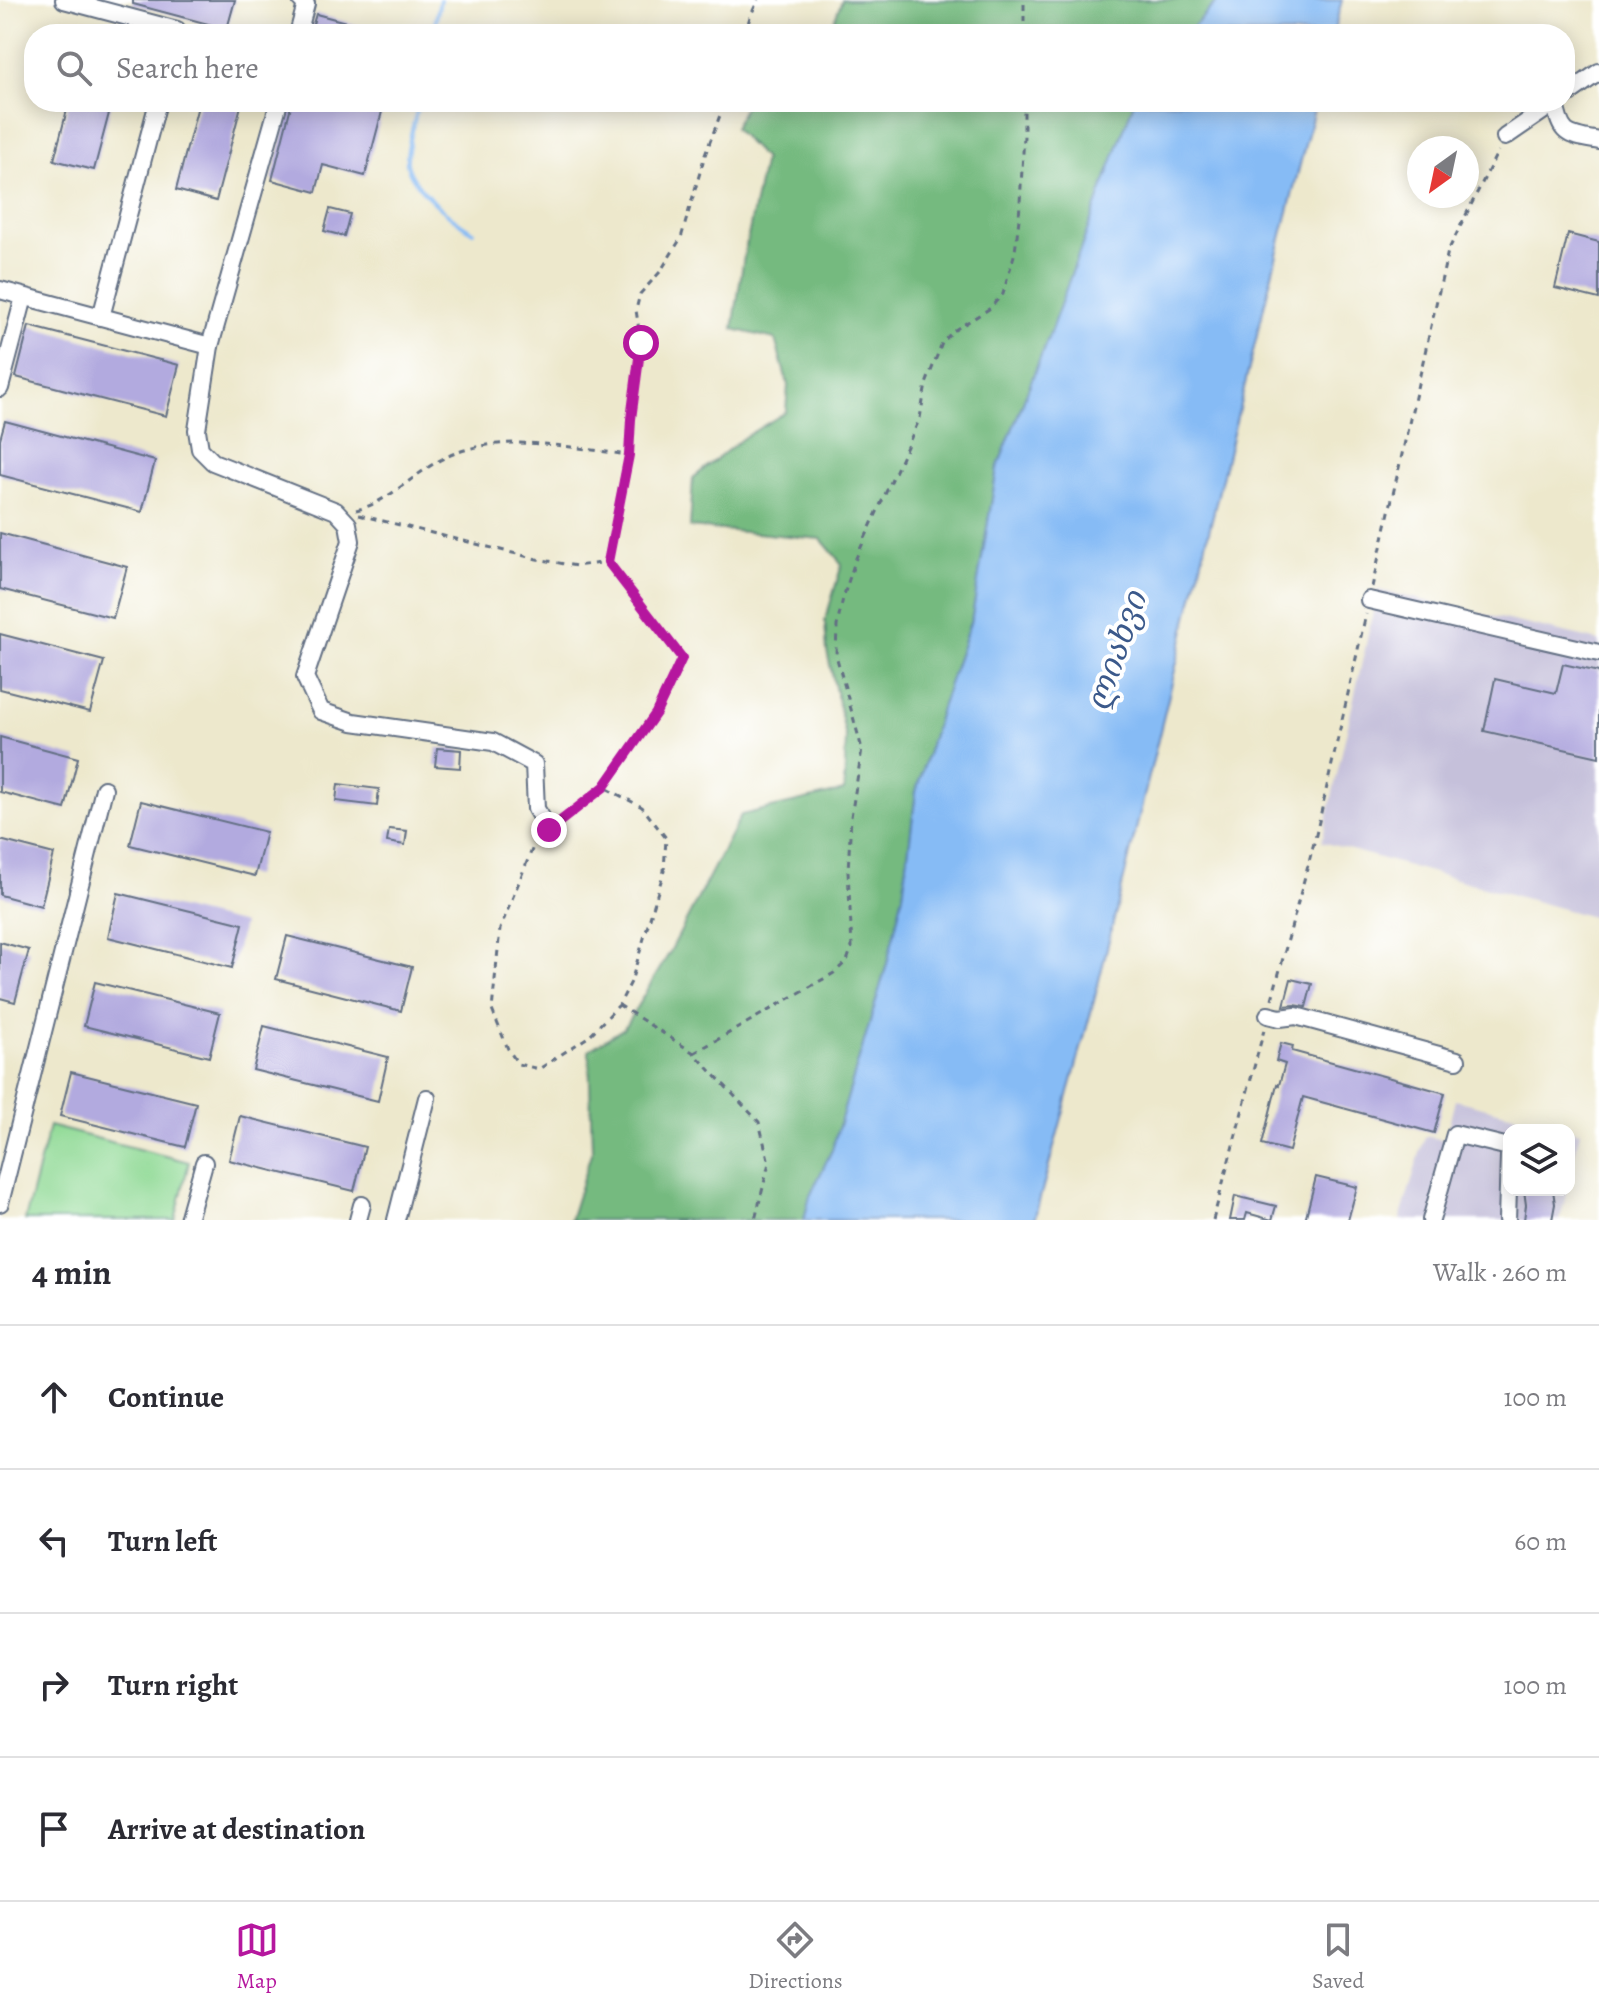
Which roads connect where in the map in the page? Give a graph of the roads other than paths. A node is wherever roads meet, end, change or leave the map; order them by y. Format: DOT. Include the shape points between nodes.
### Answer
graph roads {
  1 [pos="64,0"];
  2 [pos="301,0"];
  3 [pos="154,24"];
  4 [pos="301,24"];
  5 [pos="1599,72"];
  6 [pos="1575,89"];
  7 [pos="155,112"];
  8 [pos="276,112"];
  9 [pos="1541,112"];
  10 [pos="1558,112"];
  11 [pos="1505,137"];
  12 [pos="1599,141"];
  13 [pos="0,290"];
  14 [pos="24,297"];
  15 [pos="101,317"];
  16 [pos="210,346"];
  17 [pos="0,388"];
  18 [pos="1369,600"];
  19 [pos="1599,653"];
  20 [pos="104,789"];
  21 [pos="549,830"];
  22 [pos="1268,1015"];
  23 [pos="1457,1060"];
  24 [pos="427,1098"];
  25 [pos="1503,1146"];
  26 [pos="204,1163"];
  27 [pos="1508,1196"];
  28 [pos="0,1203"];
  29 [pos="188,1220"];
  30 [pos="396,1220"];
  31 [pos="1431,1220"];
  32 [pos="1507,1220"];
  1 -- 3 [label="street"];
  2 -- 4 [label="street" via="306,4"];
  5 -- 6 [label="street"];
  7 -- 15 [label="street"];
  8 -- 16 [label="street"];
  9 -- 11 [label="street"];
  10 -- 12 [label="street" via="1562,128"];
  13 -- 14 [label="street"];
  14 -- 15 [label="street"];
  14 -- 17 [label="street"];
  15 -- 16 [label="street"];
  16 -- 21 [label="street" via="197,430 200,449 213,462 336,511 348,524 351,541 305,677 321,711 353,722 493,742 534,764 536,809"];
  18 -- 19 [label="street"];
  20 -- 28 [label="street"];
  22 -- 23 [label="street" via="1296,1016"];
  24 -- 30 [label="street"];
  25 -- 31 [label="street" via="1455,1134"];
  26 -- 29 [label="street"];
  27 -- 32 [label="street"];
}
